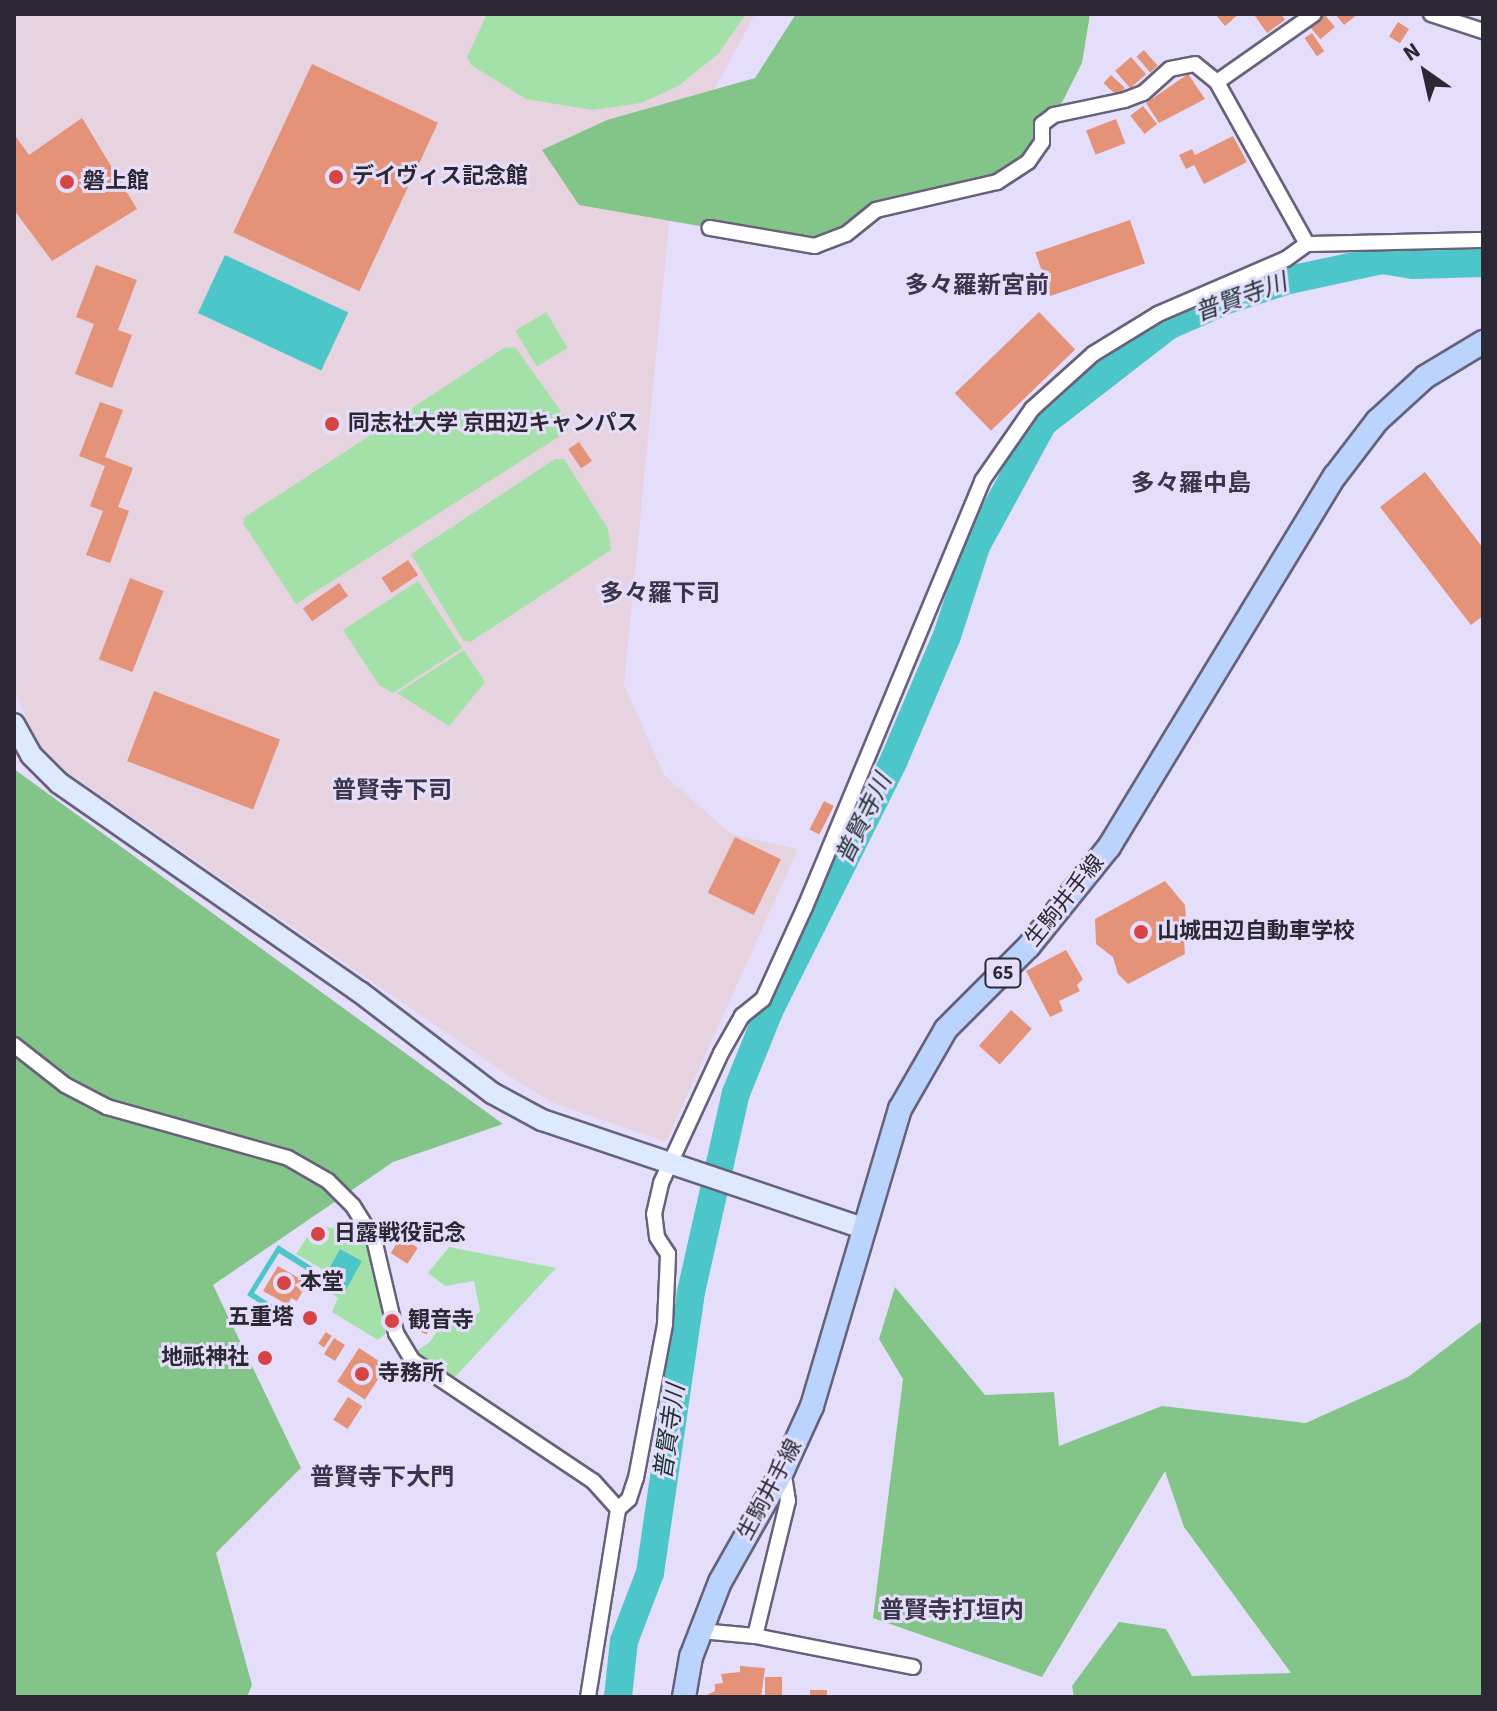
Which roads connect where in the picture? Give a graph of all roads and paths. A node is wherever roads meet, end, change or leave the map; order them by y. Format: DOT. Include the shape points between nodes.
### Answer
graph roads {
  1 [pos="1314,14"];
  2 [pos="1431,14"];
  3 [pos="1483,31"];
  4 [pos="1217,82"];
  5 [pos="710,228"];
  6 [pos="1483,240"];
  7 [pos="1307,244"];
  8 [pos="1480,351"];
  9 [pos="14,724"];
  10 [pos="14,1045"];
  11 [pos="674,1166"];
  12 [pos="865,1229"];
  13 [pos="783,1470"];
  14 [pos="618,1509"];
  15 [pos="701,1631"];
  16 [pos="755,1636"];
  17 [pos="913,1667"];
  18 [pos="588,1697"];
  19 [pos="684,1697"];
  1 -- 4 [label="street"];
  2 -- 3 [label="street"];
  4 -- 5 [label="street" via="1195,64 1177,66 1125,100 1054,115 1042,124 1042,142 1028,162 997,182 876,210 846,234 815,246"];
  4 -- 7 [label="street"];
  6 -- 7 [label="street"];
  7 -- 11 [label="street" via="1286,259 1158,314 1093,354 1057,382 1004,447 982,481 870,759 763,999 742,1016"];
  8 -- 12 [label="main road, 生駒井手線 / 65" via="1425,377 1377,421 1335,476 1109,847 1029,946 946,1029 900,1109"];
  9 -- 11 [label="street" via="31,755 59,783 360,992 492,1093 542,1120"];
  10 -- 14 [label="street" via="65,1085 107,1107 288,1158 328,1181 353,1206 374,1239 396,1333 412,1360 593,1481"];
  11 -- 12 [label="street"];
  11 -- 14 [label="street" via="654,1214 657,1237 668,1254 665,1324 636,1478 629,1499"];
  12 -- 13 [label="main road, 生駒井手線 / 65" via="812,1406"];
  13 -- 15 [label="main road, 生駒井手線 / 65" via="720,1582"];
  13 -- 16 [label="street" via="788,1501"];
  14 -- 18 [label="street"];
  15 -- 16 [label="street"];
  15 -- 19 [label="main road, 生駒井手線 / 65"];
  16 -- 17 [label="street"];
}
